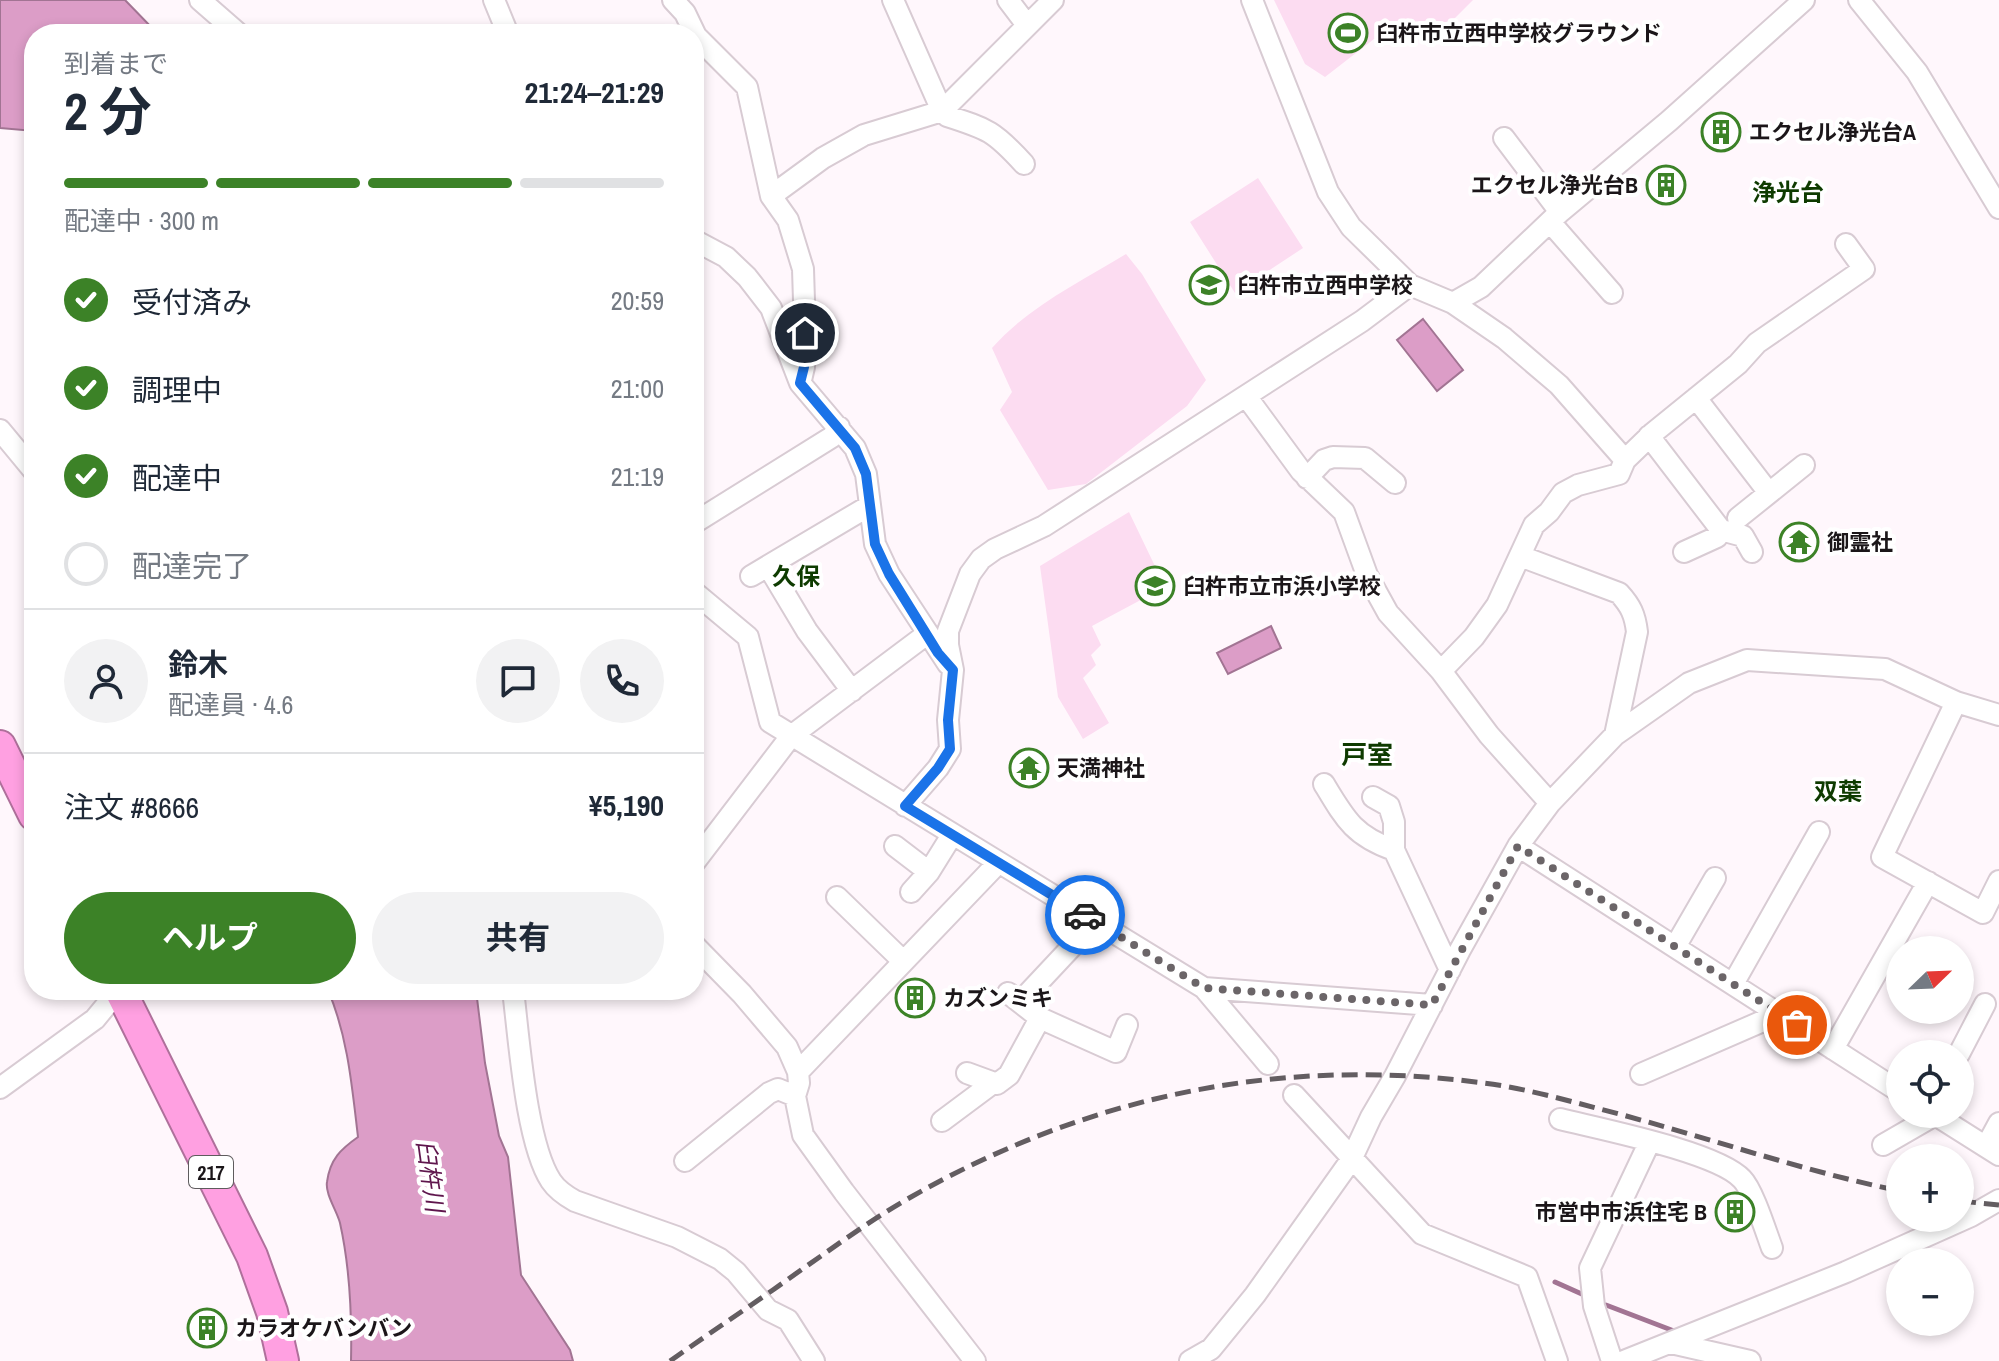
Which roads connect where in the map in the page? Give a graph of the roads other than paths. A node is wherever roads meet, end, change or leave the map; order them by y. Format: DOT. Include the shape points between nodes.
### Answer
graph roads {
  1 [pos="200,0"];
  2 [pos="494,0"];
  3 [pos="673,0"];
  4 [pos="893,0"];
  5 [pos="1008,0"];
  6 [pos="1053,0"];
  7 [pos="1252,0"];
  8 [pos="1804,0"];
  9 [pos="1859,0"];
  10 [pos="228,24"];
  11 [pos="504,24"];
  12 [pos="690,24"];
  13 [pos="1027,25"];
  14 [pos="704,44"];
  15 [pos="942,111"];
  16 [pos="1504,138"];
  17 [pos="1024,164"];
  18 [pos="771,196"];
  19 [pos="1999,208"];
  20 [pos="1555,217"];
  21 [pos="1846,244"];
  22 [pos="704,245"];
  23 [pos="1410,285"];
  24 [pos="1612,293"];
  25 [pos="1453,303"];
  26 [pos="800,383"];
  27 [pos="1246,396"];
  28 [pos="1696,398"];
  29 [pos="839,427"];
  30 [pos="0,430"];
  31 [pos="1649,436"];
  32 [pos="24,457"];
  33 [pos="1625,460"];
  34 [pos="1804,465"];
  35 [pos="1307,478"];
  36 [pos="1395,483"];
  37 [pos="1769,493"];
  38 [pos="869,506"];
  39 [pos="704,517"];
  40 [pos="1730,524"];
  41 [pos="1684,552"];
  42 [pos="1752,552"];
  43 [pos="1520,556"];
  44 [pos="704,600"];
  45 [pos="927,634"];
  46 [pos="953,670"];
  47 [pos="1441,671"];
  48 [pos="852,691"];
  49 [pos="1956,702"];
  50 [pos="1999,715"];
  51 [pos="1615,735"];
  52 [pos="791,736"];
  53 [pos="0,746"];
  54 [pos="1324,784"];
  55 [pos="24,795"];
  56 [pos="1373,797"];
  57 [pos="1550,803"];
  58 [pos="905,806"];
  59 [pos="1819,832"];
  60 [pos="952,835"];
  61 [pos="895,846"];
  62 [pos="1518,846"];
  63 [pos="704,850"];
  64 [pos="1394,850"];
  65 [pos="998,863"];
  66 [pos="929,872"];
  67 [pos="1715,878"];
  68 [pos="1999,881"];
  69 [pos="1928,882"];
  70 [pos="911,892"];
  71 [pos="837,897"];
  72 [pos="1095,922"];
  73 [pos="1675,947"];
  74 [pos="704,955"];
  75 [pos="903,961"];
  76 [pos="1450,970"];
  77 [pos="1733,984"];
  78 [pos="1204,988"];
  79 [pos="111,1000"];
  80 [pos="125,1000"];
  81 [pos="514,1000"];
  82 [pos="1985,1004"];
  83 [pos="1432,1005"];
  84 [pos="1779,1014"];
  85 [pos="1040,1018"];
  86 [pos="1127,1025"];
  87 [pos="1966,1040"];
  88 [pos="1833,1049"];
  89 [pos="1268,1064"];
  90 [pos="798,1072"];
  91 [pos="967,1073"];
  92 [pos="1641,1074"];
  93 [pos="993,1083"];
  94 [pos="1886,1083"];
  95 [pos="0,1088"];
  96 [pos="1294,1095"];
  97 [pos="795,1096"];
  98 [pos="1560,1119"];
  99 [pos="942,1121"];
  100 [pos="1999,1123"];
  101 [pos="1912,1128"];
  102 [pos="1957,1128"];
  103 [pos="1650,1141"];
  104 [pos="1883,1145"];
  105 [pos="1993,1151"];
  106 [pos="1351,1160"];
  107 [pos="685,1161"];
  108 [pos="1999,1200"];
  109 [pos="1772,1248"];
  110 [pos="1671,1343"];
  111 [pos="283,1361"];
  112 [pos="814,1361"];
  113 [pos="975,1361"];
  114 [pos="1190,1361"];
  115 [pos="1557,1361"];
  116 [pos="1612,1361"];
  117 [pos="1624,1361"];
  118 [pos="1750,1361"];
  1 -- 10 [label="street"];
  2 -- 11 [label="street"];
  3 -- 12 [label="street"];
  4 -- 15 [label="street"];
  5 -- 13 [label="street"];
  6 -- 13 [label="street"];
  7 -- 23 [label="street" via="1328,192 1351,227"];
  8 -- 20 [label="street"];
  9 -- 19 [label="street" via="1917,72"];
  13 -- 15 [label="street"];
  14 -- 18 [label="street" via="747,87"];
  15 -- 17 [label="street" via="989,130"];
  15 -- 18 [label="street" via="864,135"];
  16 -- 20 [label="street"];
  18 -- 26 [label="street" via="788,220 803,269"];
  20 -- 24 [label="street"];
  20 -- 25 [label="street" via="1481,287"];
  21 -- 28 [label="street" via="1864,269 1757,343"];
  22 -- 26 [label="street" via="726,257 771,308"];
  23 -- 25 [label="street"];
  23 -- 27 [label="street"];
  25 -- 33 [label="street" via="1559,385"];
  26 -- 29 [label="street"];
  27 -- 35 [label="street"];
  27 -- 46 [label="street" via="1044,526 981,559 948,631"];
  28 -- 31 [label="street"];
  28 -- 37 [label="street"];
  29 -- 38 [label="street" via="864,468"];
  29 -- 39 [label="street" via="832,437"];
  30 -- 32 [label="street"];
  31 -- 33 [label="street"];
  31 -- 40 [label="street"];
  33 -- 43 [label="street" via="1619,474 1563,493 1534,525"];
  34 -- 37 [label="street"];
  35 -- 36 [label="street" via="1324,460 1365,458"];
  35 -- 47 [label="street" via="1344,512 1367,575 1388,613"];
  37 -- 40 [label="street"];
  38 -- 45 [label="street" via="875,544"];
  38 -- 48 [label="street" via="759,571"];
  40 -- 41 [label="street" via="1717,537"];
  40 -- 42 [label="street"];
  43 -- 47 [label="street" via="1497,605"];
  43 -- 51 [label="street" via="1619,593 1629,604 1637,632"];
  44 -- 52 [label="street" via="748,637 770,722"];
  45 -- 46 [label="street"];
  45 -- 48 [label="street"];
  46 -- 58 [label="street" via="950,749"];
  47 -- 57 [label="street"];
  48 -- 52 [label="street"];
  49 -- 50 [label="street"];
  49 -- 51 [label="street" via="1885,669 1747,660 1689,683"];
  49 -- 69 [label="street" via="1882,857"];
  51 -- 57 [label="street"];
  52 -- 58 [label="street"];
  52 -- 63 [label="street"];
  53 -- 55 [label="highway"];
  54 -- 64 [label="street" via="1354,830"];
  56 -- 64 [label="street" via="1389,806"];
  57 -- 62 [label="street"];
  58 -- 60 [label="street"];
  59 -- 77 [label="street"];
  60 -- 65 [label="street"];
  60 -- 66 [label="street"];
  61 -- 66 [label="street"];
  62 -- 73 [label="street"];
  62 -- 76 [label="street"];
  64 -- 76 [label="street"];
  65 -- 72 [label="street"];
  65 -- 75 [label="street"];
  66 -- 70 [label="street"];
  67 -- 73 [label="street"];
  68 -- 69 [label="street" via="1983,913"];
  69 -- 88 [label="street"];
  71 -- 75 [label="street"];
  72 -- 78 [label="street"];
  72 -- 85 [label="street" via="1015,997"];
  73 -- 77 [label="street"];
  74 -- 90 [label="street" via="787,1047"];
  75 -- 90 [label="street"];
  76 -- 83 [label="street"];
  77 -- 84 [label="street"];
  78 -- 83 [label="street"];
  78 -- 89 [label="street"];
  79 -- 95 [label="street" via="95,1019"];
  80 -- 111 [label="highway, 217" via="252,1256"];
  81 -- 112 [label="street" via="535,1143 552,1183 575,1201 677,1237 720,1259 768,1310 788,1320"];
  82 -- 87 [label="street"];
  83 -- 106 [label="street"];
  84 -- 88 [label="street"];
  84 -- 92 [label="street"];
  85 -- 86 [label="street" via="1116,1052"];
  85 -- 93 [label="street" via="1009,1075"];
  88 -- 94 [label="street"];
  90 -- 97 [label="street"];
  91 -- 93 [label="street"];
  93 -- 99 [label="street"];
  96 -- 106 [label="street"];
  97 -- 107 [label="street" via="778,1089 769,1093"];
  97 -- 113 [label="street" via="803,1135"];
  98 -- 103 [label="street"];
  100 -- 105 [label="street"];
  101 -- 104 [label="street"];
  102 -- 105 [label="street"];
  103 -- 109 [label="street" via="1726,1167 1744,1181"];
  103 -- 116 [label="street" via="1590,1268 1594,1306"];
  106 -- 114 [label="street" via="1255,1295 1211,1349"];
  106 -- 115 [label="street" via="1422,1234 1527,1277"];
  108 -- 110 [label="street" via="1846,1272"];
  110 -- 117 [label="street"];
  110 -- 118 [label="street"];
}
